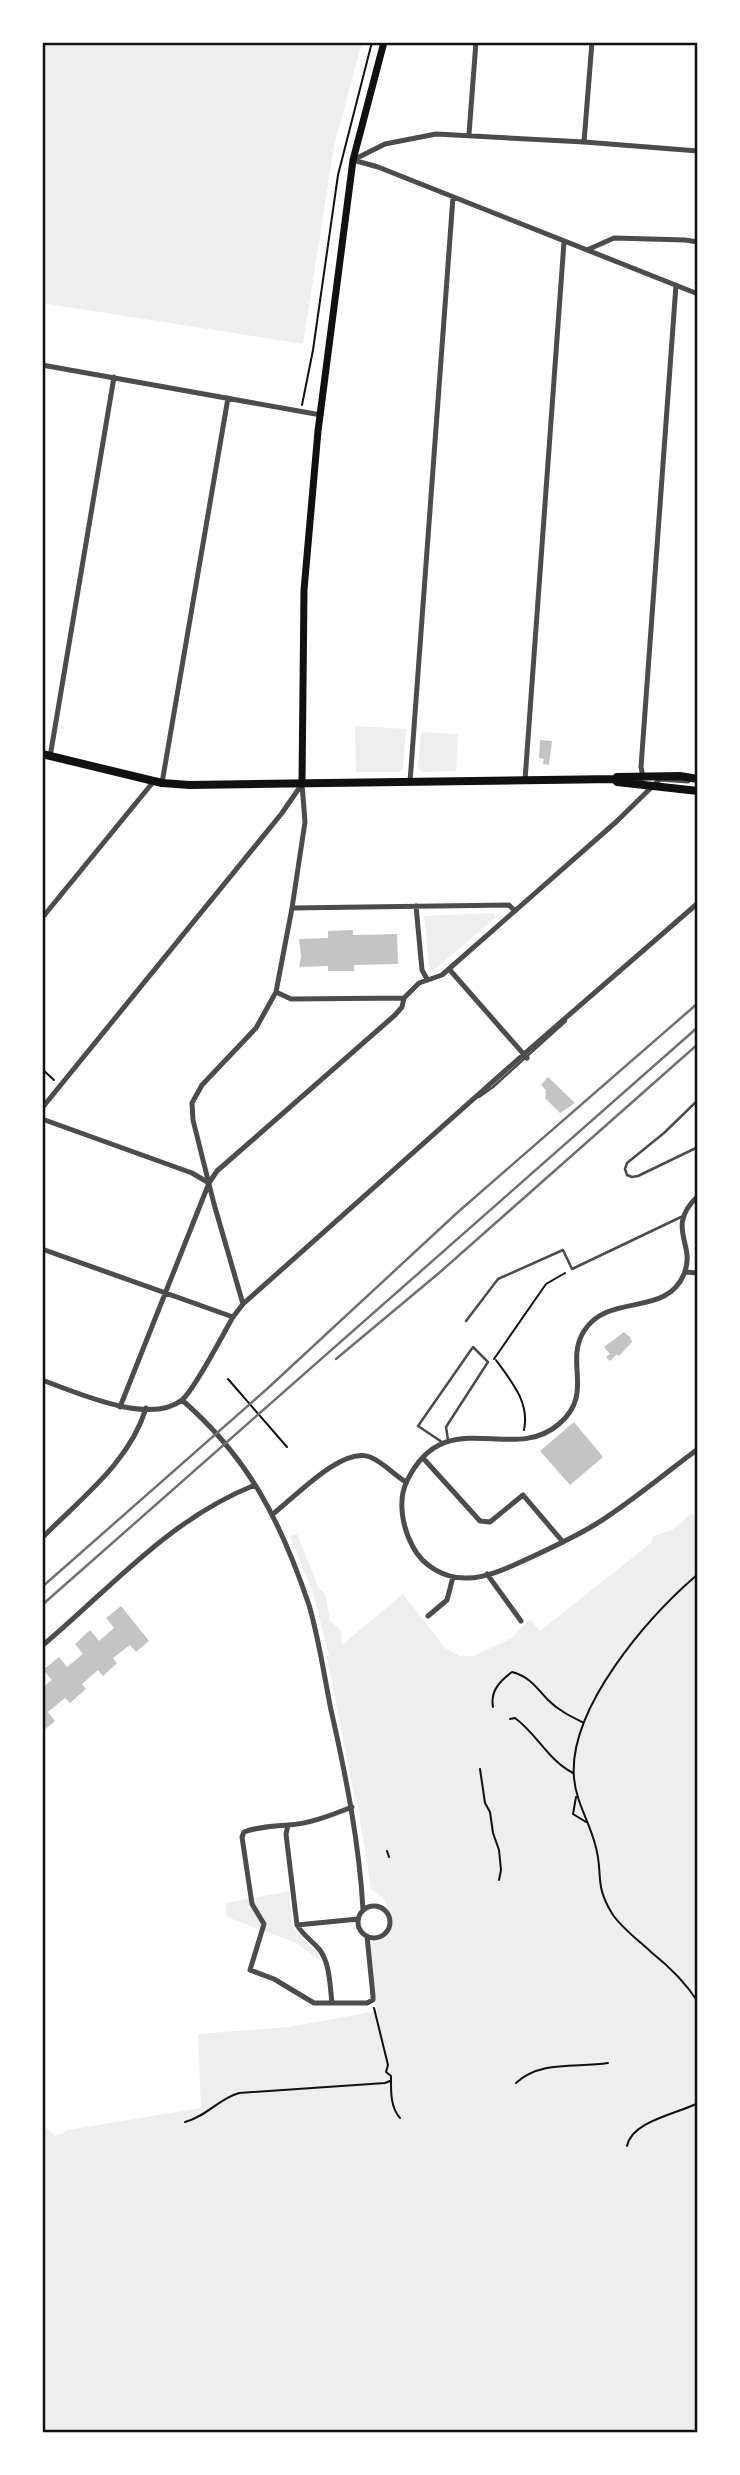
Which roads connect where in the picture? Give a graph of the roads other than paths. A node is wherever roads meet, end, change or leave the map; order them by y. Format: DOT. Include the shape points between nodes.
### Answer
graph roads {
  1 [pos="384,42"];
  2 [pos="476,42"];
  3 [pos="592,42"];
  4 [pos="469,134"];
  5 [pos="584,142"];
  6 [pos="698,151"];
  7 [pos="353,160"];
  8 [pos="453,197"];
  9 [pos="564,242"];
  10 [pos="698,242"];
  11 [pos="587,250"];
  12 [pos="676,285"];
  13 [pos="698,294"];
  14 [pos="42,365"];
  15 [pos="114,377"];
  16 [pos="228,398"];
  17 [pos="322,415"];
  18 [pos="46,756"];
  19 [pos="642,775"];
  20 [pos="615,779"];
  21 [pos="525,780"];
  22 [pos="698,781"];
  23 [pos="158,782"];
  24 [pos="411,782"];
  25 [pos="302,784"];
  26 [pos="652,785"];
  27 [pos="698,792"];
  28 [pos="698,903"];
  29 [pos="416,906"];
  30 [pos="292,908"];
  31 [pos="514,911"];
  32 [pos="42,918"];
  33 [pos="449,969"];
  34 [pos="427,979"];
  35 [pos="276,992"];
  36 [pos="404,998"];
  37 [pos="525,1056"];
  38 [pos="698,1100"];
  39 [pos="42,1108"];
  40 [pos="42,1119"];
  41 [pos="698,1147"];
  42 [pos="209,1183"];
  43 [pos="698,1196"];
  44 [pos="683,1216"];
  45 [pos="42,1249"];
  46 [pos="685,1272"];
  47 [pos="698,1273"];
  48 [pos="165,1293"];
  49 [pos="243,1304"];
  50 [pos="233,1317"];
  51 [pos="466,1321"];
  52 [pos="42,1380"];
  53 [pos="182,1400"];
  54 [pos="120,1407"];
  55 [pos="146,1408"];
  56 [pos="445,1441"];
  57 [pos="698,1449"];
  58 [pos="424,1458"];
  59 [pos="406,1482"];
  60 [pos="255,1485"];
  61 [pos="273,1514"];
  62 [pos="42,1538"];
  63 [pos="563,1542"];
  64 [pos="487,1574"];
  65 [pos="453,1577"];
  66 [pos="428,1616"];
  67 [pos="521,1620"];
  68 [pos="42,1646"];
  69 [pos="352,1808"];
  70 [pos="288,1825"];
  71 [pos="363,1909"];
  72 [pos="358,1919"];
  73 [pos="297,1925"];
  74 [pos="367,1936"];
  75 [pos="332,2003"];
  1 -- 7 [label="main road"];
  2 -- 4 [label="street"];
  3 -- 5 [label="street"];
  4 -- 5 [label="street"];
  4 -- 7 [label="street" via="417,136 385,144"];
  5 -- 6 [label="street"];
  7 -- 8 [label="street"];
  7 -- 17 [label="main road"];
  8 -- 9 [label="street"];
  8 -- 24 [label="street"];
  9 -- 11 [label="street"];
  9 -- 21 [label="street"];
  10 -- 11 [label="street" via="614,238"];
  11 -- 12 [label="street"];
  12 -- 13 [label="street"];
  12 -- 19 [label="street"];
  14 -- 15 [label="street"];
  15 -- 16 [label="street"];
  15 -- 18 [label="street"];
  16 -- 17 [label="street"];
  16 -- 23 [label="street"];
  17 -- 25 [label="main road" via="305,566"];
  18 -- 23 [label="main road"];
  19 -- 20 [label="main road"];
  19 -- 22 [label="main road"];
  19 -- 26 [label="street"];
  20 -- 21 [label="main road"];
  20 -- 26 [label="main road"];
  21 -- 24 [label="main road"];
  22 -- 26 [label="street" via="660,779"];
  23 -- 25 [label="main road"];
  23 -- 32 [label="street"];
  24 -- 25 [label="main road"];
  25 -- 30 [label="street" via="304,822"];
  25 -- 39 [label="street"];
  26 -- 27 [label="main road"];
  26 -- 31 [label="street"];
  28 -- 37 [label="street"];
  29 -- 30 [label="street"];
  29 -- 31 [label="street" via="509,905"];
  29 -- 34 [label="street" via="422,970"];
  30 -- 35 [label="street"];
  31 -- 33 [label="street"];
  33 -- 34 [label="street"];
  33 -- 37 [label="street"];
  34 -- 36 [label="street"];
  35 -- 36 [label="street" via="291,999"];
  35 -- 42 [label="street" via="256,1028 202,1085 192,1102 192,1120"];
  36 -- 42 [label="street" via="395,1015"];
  37 -- 49 [label="street"];
  38 -- 41 [label="lane" via="627,1163 627,1175 638,1176"];
  40 -- 42 [label="street"];
  42 -- 48 [label="street"];
  42 -- 49 [label="street"];
  43 -- 44 [label="street"];
  44 -- 46 [label="street"];
  44 -- 51 [label="lane" via="572,1269 562,1250 498,1279"];
  45 -- 48 [label="street"];
  46 -- 47 [label="street"];
  46 -- 56 [label="street" via="671,1293 660,1299 625,1305 594,1319 584,1331 576,1358 578,1395 570,1412 553,1429 523,1438"];
  48 -- 50 [label="street"];
  48 -- 54 [label="street"];
  49 -- 50 [label="street"];
  50 -- 53 [label="street"];
  52 -- 54 [label="street"];
  53 -- 55 [label="street" via="166,1408"];
  53 -- 60 [label="street" via="246,1467"];
  54 -- 55 [label="street"];
  55 -- 62 [label="street" via="120,1458"];
  56 -- 56 [label="lane" via="418,1426 473,1347 488,1362 446,1427"];
  56 -- 58 [label="street"];
  57 -- 63 [label="street" via="599,1522"];
  58 -- 59 [label="street"];
  58 -- 63 [label="street" via="480,1521 490,1522 523,1495"];
  59 -- 61 [label="street" via="369,1457 354,1456 330,1468"];
  59 -- 65 [label="street" via="402,1508 410,1542 421,1560"];
  60 -- 61 [label="street"];
  60 -- 68 [label="street" via="208,1506 133,1562"];
  61 -- 69 [label="street" via="309,1607"];
  63 -- 64 [label="street"];
  64 -- 65 [label="street"];
  64 -- 67 [label="street"];
  65 -- 66 [label="street" via="447,1601"];
  69 -- 70 [label="street"];
  69 -- 71 [label="street"];
  70 -- 73 [label="street"];
  70 -- 75 [label="street" via="250,1830 242,1837 252,1904 264,1924 250,1970 314,2003"];
  71 -- 72 [label="street"];
  71 -- 74 [label="street" via="383,1908 390,1922 382,1935"];
  72 -- 73 [label="street"];
  72 -- 74 [label="street" via="359,1929"];
  73 -- 75 [label="street" via="321,1950"];
  74 -- 75 [label="street" via="372,2001"];
}
